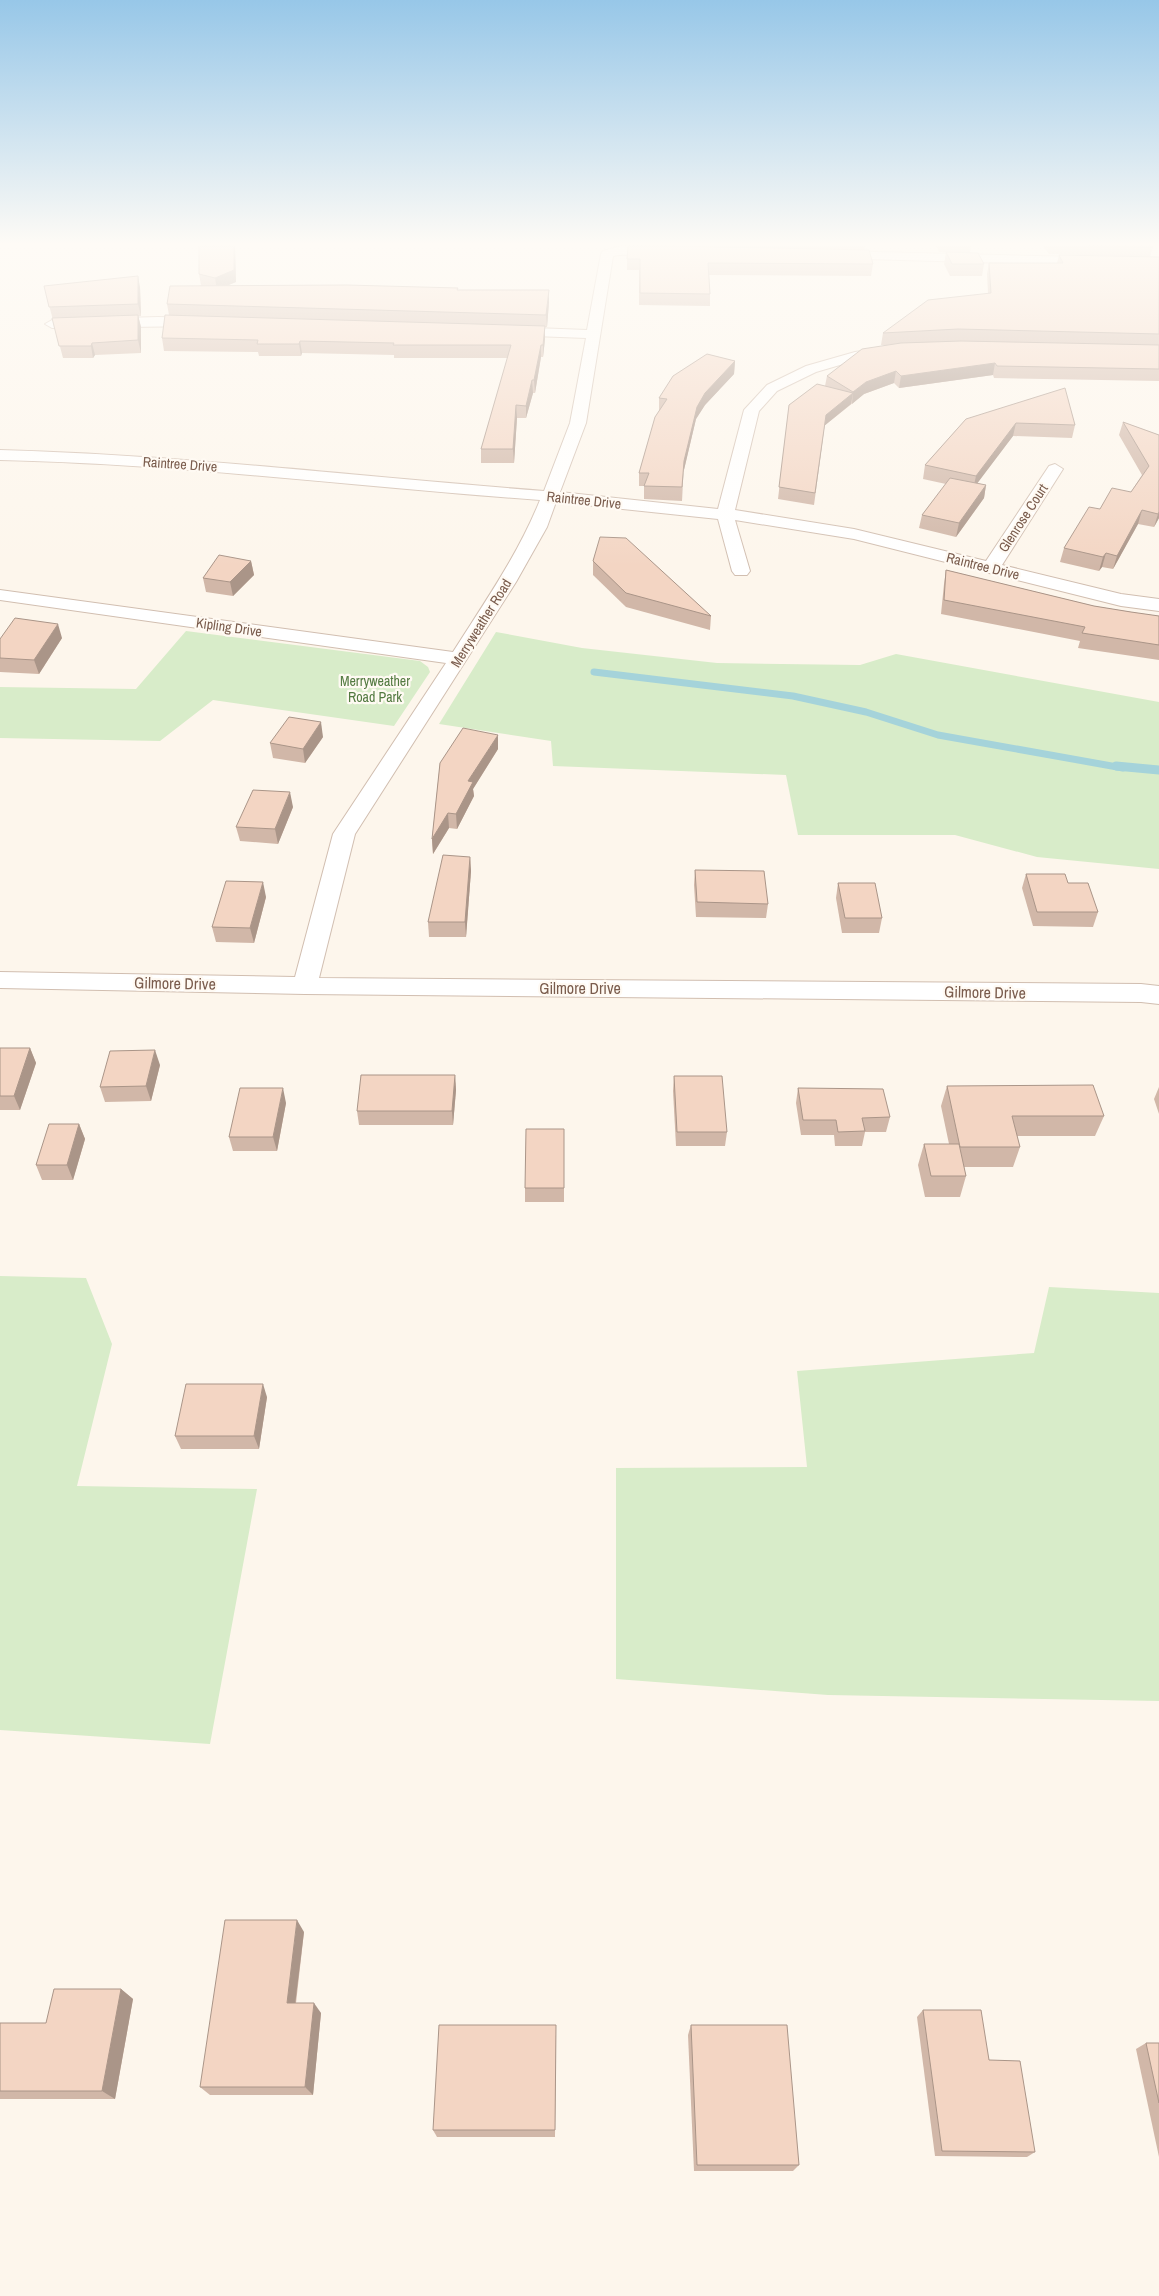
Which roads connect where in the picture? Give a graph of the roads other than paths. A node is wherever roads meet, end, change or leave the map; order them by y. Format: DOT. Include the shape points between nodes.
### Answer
graph roads {
  1 [pos="590,353"];
  2 [pos="873,353"];
  3 [pos="0,454"];
  4 [pos="1055,469"];
  5 [pos="550,496"];
  6 [pos="725,514"];
  7 [pos="991,568"];
  8 [pos="741,571"];
  9 [pos="0,595"];
  10 [pos="1159,604"];
  11 [pos="458,660"];
  12 [pos="0,980"];
  13 [pos="305,986"];
  14 [pos="1159,995"];
  1 -- 5 [label="street, Merryweather Road" via="578,423"];
  2 -- 6 [label="street" via="811,369 772,388 752,410"];
  3 -- 5 [label="street, Raintree Drive" via="231,468"];
  4 -- 7 [label="street, Glenrose Court"];
  5 -- 6 [label="street, Raintree Drive"];
  5 -- 11 [label="street, Merryweather Road" via="538,527"];
  6 -- 7 [label="street, Raintree Drive" via="854,534"];
  6 -- 8 [label="street"];
  7 -- 10 [label="street, Raintree Drive" via="1121,600"];
  9 -- 11 [label="street, Kipling Drive"];
  11 -- 13 [label="street, Merryweather Road" via="344,834"];
  12 -- 13 [label="street, Gilmore Drive"];
  13 -- 14 [label="street, Gilmore Drive"];
}
